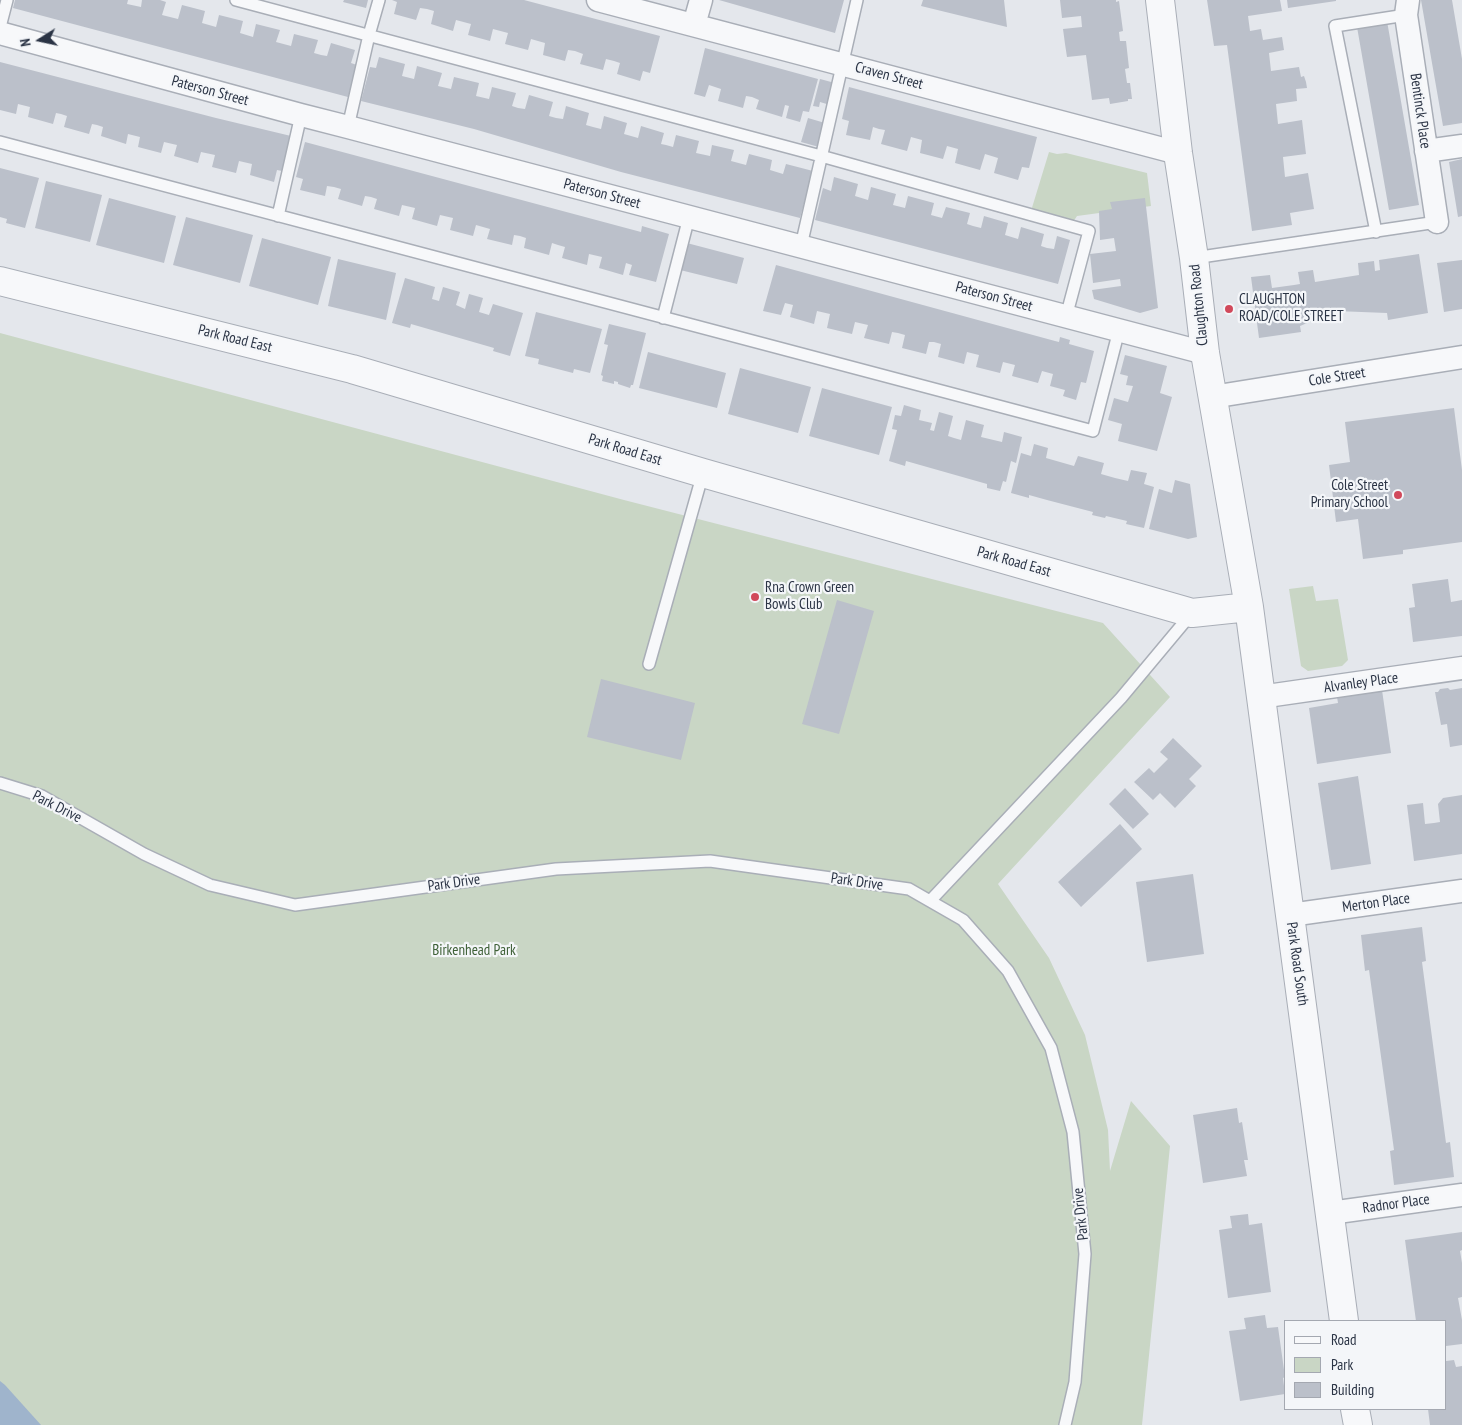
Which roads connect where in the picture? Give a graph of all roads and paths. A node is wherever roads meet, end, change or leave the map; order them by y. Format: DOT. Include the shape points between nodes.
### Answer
graph roads {
  1 [pos="7,0"];
  2 [pos="236,0"];
  3 [pos="379,0"];
  4 [pos="598,0"];
  5 [pos="701,0"];
  6 [pos="856,0"];
  7 [pos="1160,0"];
  8 [pos="1407,7"];
  9 [pos="694,25"];
  10 [pos="0,28"];
  11 [pos="0,33"];
  12 [pos="369,35"];
  13 [pos="842,63"];
  14 [pos="301,115"];
  15 [pos="348,126"];
  16 [pos="0,142"];
  17 [pos="1462,146"];
  18 [pos="1426,152"];
  19 [pos="1178,153"];
  20 [pos="821,156"];
  21 [pos="278,216"];
  22 [pos="689,217"];
  23 [pos="1438,222"];
  24 [pos="1376,232"];
  25 [pos="800,246"];
  26 [pos="1194,258"];
  27 [pos="0,281"];
  28 [pos="1066,316"];
  29 [pos="663,318"];
  30 [pos="1119,330"];
  31 [pos="1204,353"];
  32 [pos="1462,357"];
  33 [pos="1212,398"];
  34 [pos="703,473"];
  35 [pos="1248,608"];
  36 [pos="1192,614"];
  37 [pos="649,664"];
  38 [pos="1462,668"];
  39 [pos="1260,697"];
  40 [pos="0,784"];
  41 [pos="1462,891"];
  42 [pos="930,902"];
  43 [pos="1290,915"];
  44 [pos="1462,1195"];
  45 [pos="1330,1213"];
  46 [pos="1344,1320"];
  47 [pos="1355,1410"];
  48 [pos="1065,1425"];
  49 [pos="1358,1425"];
  1 -- 10 [label="lane"];
  2 -- 12 [label="lane"];
  3 -- 12 [label="lane"];
  4 -- 9 [label="street, Craven Street"];
  5 -- 9 [label="street"];
  6 -- 13 [label="lane"];
  7 -- 19 [label="street, Claughton Road"];
  8 -- 18 [label="street, Bentinck Place"];
  8 -- 24 [label="lane" via="1335,26"];
  9 -- 13 [label="street, Craven Street"];
  11 -- 14 [label="street, Paterson Street"];
  12 -- 15 [label="lane"];
  12 -- 20 [label="lane"];
  13 -- 19 [label="street, Craven Street"];
  13 -- 20 [label="lane"];
  14 -- 15 [label="street, Paterson Street"];
  14 -- 21 [label="lane"];
  15 -- 22 [label="street, Paterson Street"];
  16 -- 21 [label="lane"];
  17 -- 18 [label="street"];
  18 -- 23 [label="street, Bentinck Place"];
  19 -- 26 [label="street, Claughton Road"];
  20 -- 25 [label="lane"];
  20 -- 28 [label="lane" via="1089,231"];
  21 -- 29 [label="lane"];
  22 -- 25 [label="street, Paterson Street"];
  22 -- 29 [label="lane"];
  23 -- 24 [label="lane"];
  24 -- 26 [label="lane"];
  25 -- 28 [label="street, Paterson Street"];
  26 -- 31 [label="street, Claughton Road"];
  27 -- 34 [label="street, Park Road East" via="352,369"];
  28 -- 30 [label="street, Paterson Street"];
  29 -- 30 [label="lane" via="1093,431"];
  30 -- 31 [label="street, Paterson Street"];
  31 -- 33 [label="street, Claughton Road"];
  32 -- 33 [label="street, Cole Street"];
  33 -- 35 [label="street, Claughton Road"];
  34 -- 36 [label="street, Park Road East"];
  34 -- 37 [label="lane"];
  35 -- 36 [label="street, Park Road East"];
  35 -- 39 [label="street, Park Road South"];
  36 -- 42 [label="lane" via="1121,698"];
  38 -- 39 [label="street, Alvanley Place"];
  39 -- 43 [label="street, Park Road South"];
  40 -- 42 [label="lane, Park Drive" via="42,796 144,854 210,885 294,905 556,869 710,861 909,889"];
  41 -- 43 [label="street, Merton Place"];
  42 -- 48 [label="lane, Park Drive" via="963,920 1008,971 1051,1048 1071,1123 1085,1254 1075,1382"];
  43 -- 45 [label="street, Park Road South"];
  44 -- 45 [label="street, Radnor Place"];
  45 -- 46 [label="street, Park Road South"];
  47 -- 49 [label="street"];
}
